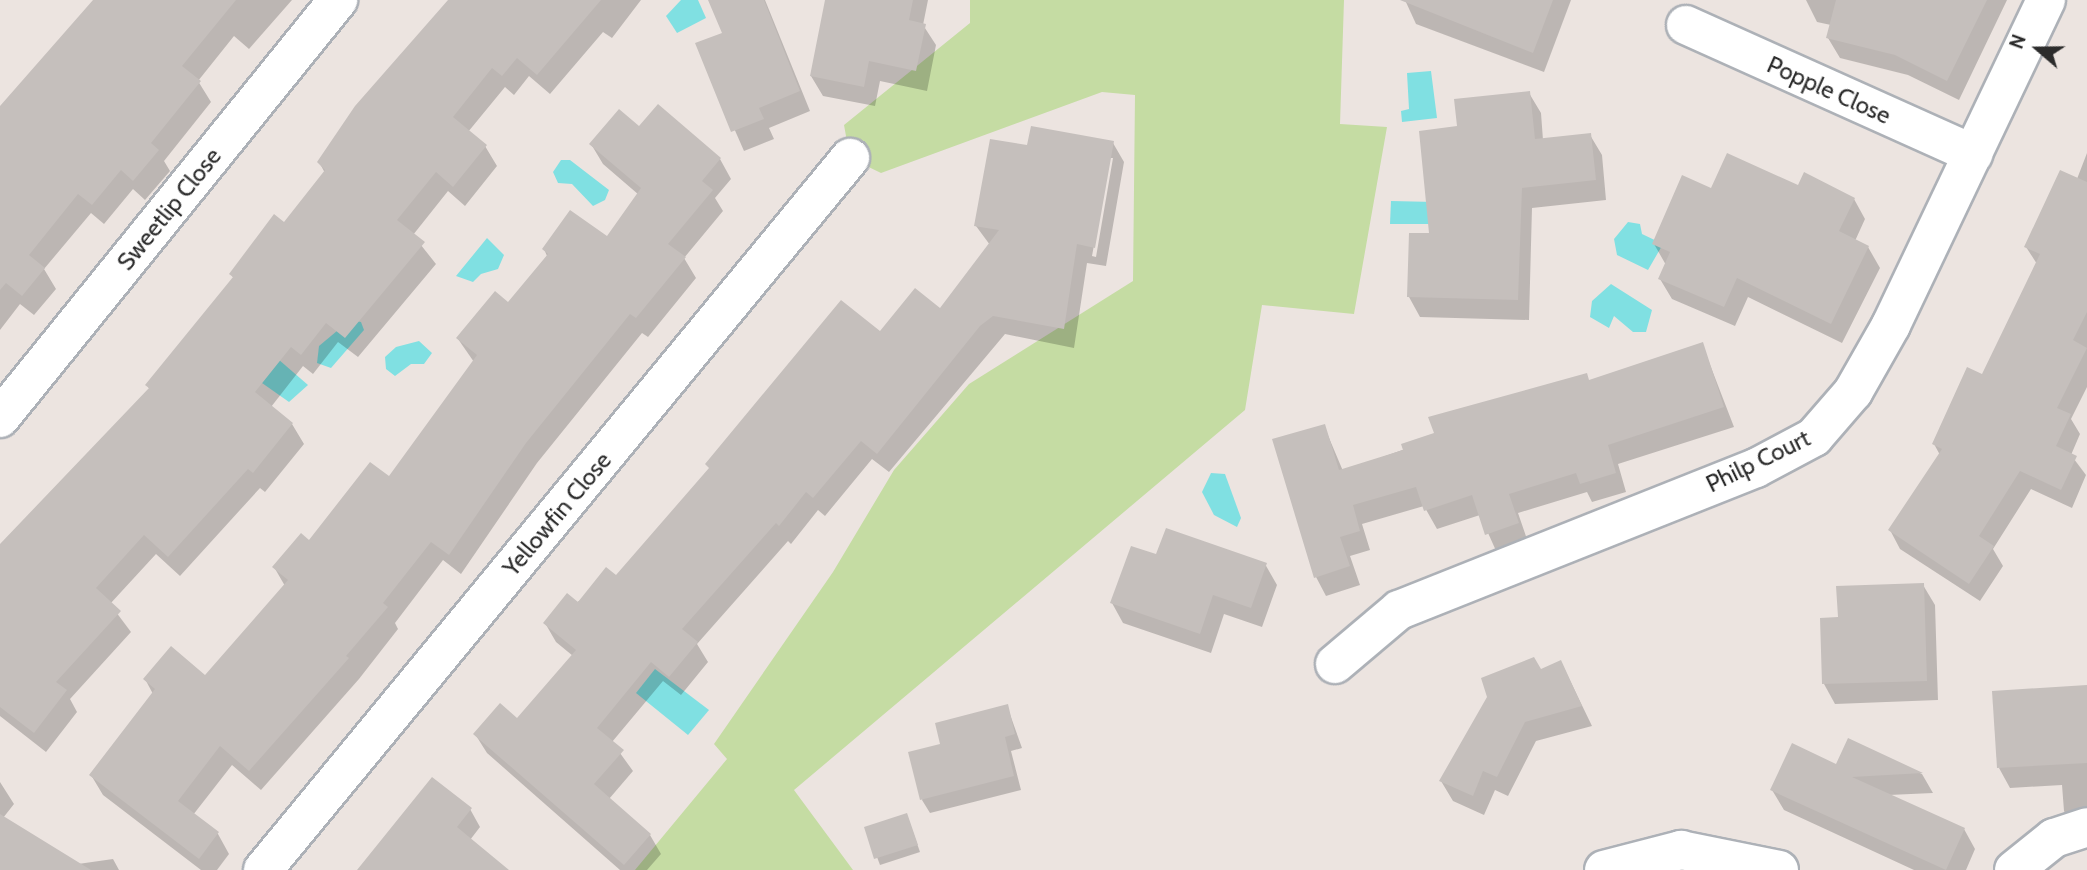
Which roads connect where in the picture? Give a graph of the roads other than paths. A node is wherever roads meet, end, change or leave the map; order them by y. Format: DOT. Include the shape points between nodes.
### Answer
graph roads {
  1 [pos="338,0"];
  2 [pos="2046,0"];
  3 [pos="1686,25"];
  4 [pos="1973,154"];
  5 [pos="850,158"];
  6 [pos="0,418"];
  7 [pos="1335,664"];
  8 [pos="2087,827"];
  9 [pos="263,870"];
  10 [pos="1604,870"];
  11 [pos="1779,870"];
  12 [pos="2014,870"];
  1 -- 6 [label="street, Sweetlip Close"];
  2 -- 4 [label="street, Philp Court"];
  3 -- 4 [label="street, Popple Close"];
  4 -- 7 [label="street, Philp Court" via="1853,392 1814,438 1756,468 1398,610"];
  5 -- 9 [label="street, Yellowfin Close"];
  8 -- 12 [label="street" via="2054,838"];
  10 -- 11 [label="street" via="1681,850"];
}
